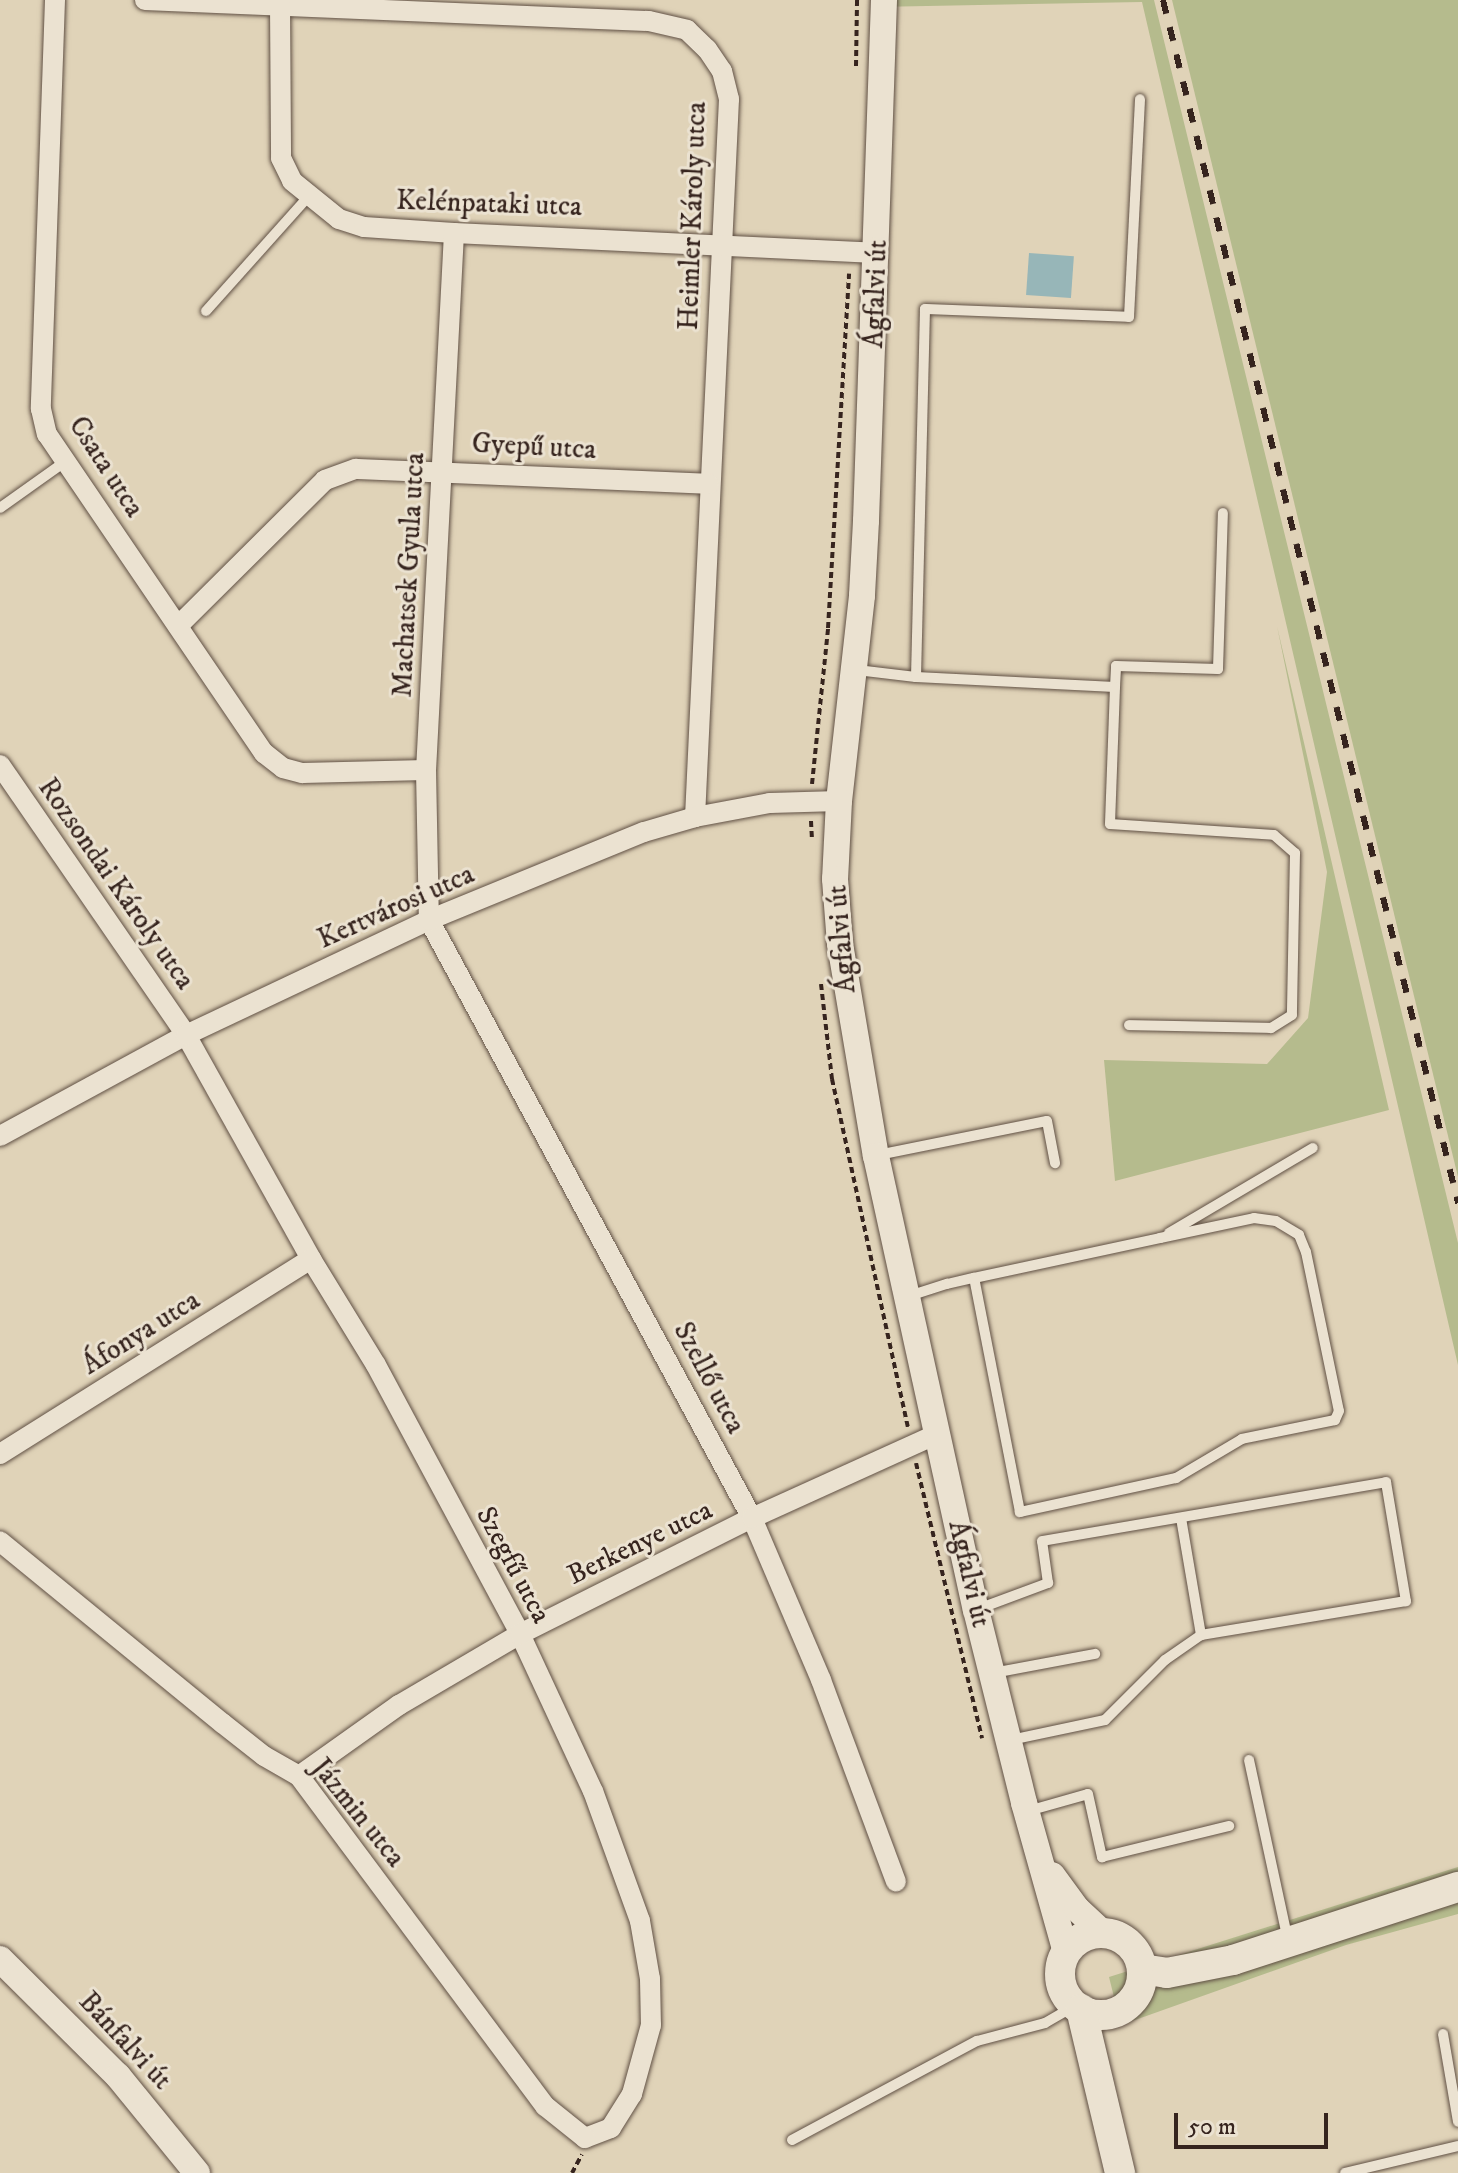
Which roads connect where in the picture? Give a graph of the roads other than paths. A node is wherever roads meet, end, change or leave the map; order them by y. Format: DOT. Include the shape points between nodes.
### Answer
graph roads {
  1 [pos="55,0"];
  2 [pos="145,0"];
  3 [pos="884,0"];
  4 [pos="280,5"];
  5 [pos="1140,99"];
  6 [pos="309,196"];
  7 [pos="454,233"];
  8 [pos="722,243"];
  9 [pos="878,253"];
  10 [pos="206,311"];
  11 [pos="66,461"];
  12 [pos="444,471"];
  13 [pos="709,484"];
  14 [pos="0,508"];
  15 [pos="1223,513"];
  16 [pos="178,626"];
  17 [pos="854,670"];
  18 [pos="916,677"];
  19 [pos="1115,687"];
  20 [pos="0,765"];
  21 [pos="426,770"];
  22 [pos="839,801"];
  23 [pos="695,817"];
  24 [pos="429,920"];
  25 [pos="1129,1025"];
  26 [pos="186,1035"];
  27 [pos="0,1136"];
  28 [pos="1313,1148"];
  29 [pos="876,1156"];
  30 [pos="1055,1163"];
  31 [pos="1160,1238"];
  32 [pos="311,1259"];
  33 [pos="974,1278"];
  34 [pos="907,1296"];
  35 [pos="937,1434"];
  36 [pos="0,1454"];
  37 [pos="752,1518"];
  38 [pos="1181,1518"];
  39 [pos="0,1541"];
  40 [pos="976,1610"];
  41 [pos="520,1634"];
  42 [pos="1201,1635"];
  43 [pos="1095,1654"];
  44 [pos="991,1673"];
  45 [pos="1009,1740"];
  46 [pos="1249,1760"];
  47 [pos="299,1776"];
  48 [pos="1026,1811"];
  49 [pos="1229,1826"];
  50 [pos="1041,1859"];
  51 [pos="896,1882"];
  52 [pos="1458,1887"];
  53 [pos="1103,1933"];
  54 [pos="1288,1942"];
  55 [pos="1066,1952"];
  56 [pos="0,1959"];
  57 [pos="1149,1978"];
  58 [pos="1089,2010"];
  59 [pos="1443,2034"];
  60 [pos="1458,2122"];
  61 [pos="585,2138"];
  62 [pos="792,2140"];
  63 [pos="1458,2146"];
  64 [pos="1117,2162"];
  65 [pos="197,2173"];
  66 [pos="1345,2173"];
  1 -- 11 [label="street, Csata utca" via="41,409 47,434"];
  2 -- 4 [label="street, Heimler Károly utca"];
  3 -- 9 [label="street, Ágfalvi út"];
  4 -- 6 [label="street, Kelénpataki utca" via="281,158 292,181"];
  4 -- 8 [label="street, Heimler Károly utca" via="649,21 687,30 722,71 729,99"];
  5 -- 18 [label="lane" via="1129,317 925,309"];
  6 -- 7 [label="street, Kelénpataki utca" via="339,219 364,227"];
  6 -- 10 [label="lane"];
  7 -- 8 [label="street, Kelénpataki utca"];
  7 -- 12 [label="street, Machatsek Gyula utca"];
  8 -- 9 [label="street, Kelénpataki utca"];
  8 -- 13 [label="street, Heimler Károly utca"];
  9 -- 17 [label="street, Ágfalvi út" via="865,551"];
  11 -- 14 [label="lane"];
  11 -- 16 [label="street, Csata utca"];
  12 -- 13 [label="street, Gyepű utca"];
  12 -- 16 [label="street, Gyepű utca" via="368,467 325,480"];
  12 -- 21 [label="street, Machatsek Gyula utca"];
  13 -- 23 [label="street, Heimler Károly utca"];
  15 -- 19 [label="lane" via="1218,669 1116,666"];
  16 -- 21 [label="street, Csata utca" via="264,753 283,768 302,773"];
  17 -- 18 [label="lane"];
  17 -- 22 [label="street, Ágfalvi út"];
  18 -- 19 [label="lane"];
  19 -- 25 [label="lane" via="1110,824 1274,835 1295,853 1292,1015 1271,1028"];
  20 -- 26 [label="street, Rozsondai Károly utca"];
  21 -- 24 [label="street, Machatsek Gyula utca"];
  22 -- 23 [label="street, Kertvárosi utca" via="810,800"];
  22 -- 29 [label="street, Ágfalvi út" via="835,879 840,944"];
  23 -- 24 [label="street, Kertvárosi utca" via="644,832"];
  24 -- 26 [label="street, Kertvárosi utca"];
  24 -- 37 [label="street, Szellő utca"];
  26 -- 27 [label="street, Kertvárosi utca"];
  26 -- 32 [label="street, Szegfű utca"];
  28 -- 31 [label="lane"];
  29 -- 30 [label="lane" via="1047,1121"];
  29 -- 34 [label="street, Ágfalvi út"];
  31 -- 33 [label="lane"];
  31 -- 33 [label="lane" via="1254,1218 1276,1221 1299,1235 1339,1402 1335,1420 1242,1439 1176,1478 1020,1512"];
  32 -- 36 [label="street, Áfonya utca"];
  32 -- 41 [label="street, Szegfű utca" via="376,1365"];
  33 -- 34 [label="lane"];
  34 -- 35 [label="street, Ágfalvi út"];
  35 -- 37 [label="street, Berkenye utca"];
  35 -- 40 [label="street, Ágfalvi út"];
  37 -- 41 [label="street, Berkenye utca"];
  37 -- 51 [label="street, Szellő utca" via="821,1680"];
  38 -- 40 [label="lane" via="1042,1541 1048,1583"];
  38 -- 42 [label="lane"];
  38 -- 42 [label="lane" via="1386,1482 1406,1601"];
  39 -- 47 [label="street, Jázmin utca" via="222,1723"];
  40 -- 44 [label="street, Ágfalvi út"];
  41 -- 47 [label="street, Berkenye utca" via="399,1705"];
  41 -- 61 [label="street, Szegfű utca" via="626,1874 650,1979 651,2025 632,2094 611,2128"];
  42 -- 45 [label="lane" via="1165,1660 1105,1720"];
  43 -- 44 [label="lane"];
  44 -- 45 [label="street, Ágfalvi út"];
  45 -- 48 [label="street, Ágfalvi út"];
  46 -- 54 [label="lane"];
  47 -- 61 [label="street, Jázmin utca" via="545,2106"];
  48 -- 49 [label="lane" via="1088,1794 1102,1857"];
  48 -- 50 [label="street, Ágfalvi út"];
  50 -- 53 [label="street, Ágfalvi út" via="1077,1909"];
  50 -- 55 [label="street, Ágfalvi út"];
  52 -- 54 [label="main road"];
  53 -- 55 [label="main road" via="1082,1938"];
  53 -- 57 [label="main road" via="1129,1944"];
  54 -- 57 [label="main road"];
  55 -- 58 [label="main road" via="1061,1981"];
  56 -- 65 [label="street, Bánfalvi út" via="107,2064"];
  57 -- 58 [label="main road" via="1130,2003"];
  58 -- 62 [label="lane" via="977,2041"];
  58 -- 64 [label="main road"];
  59 -- 60 [label="lane"];
  63 -- 66 [label="lane"];
}
